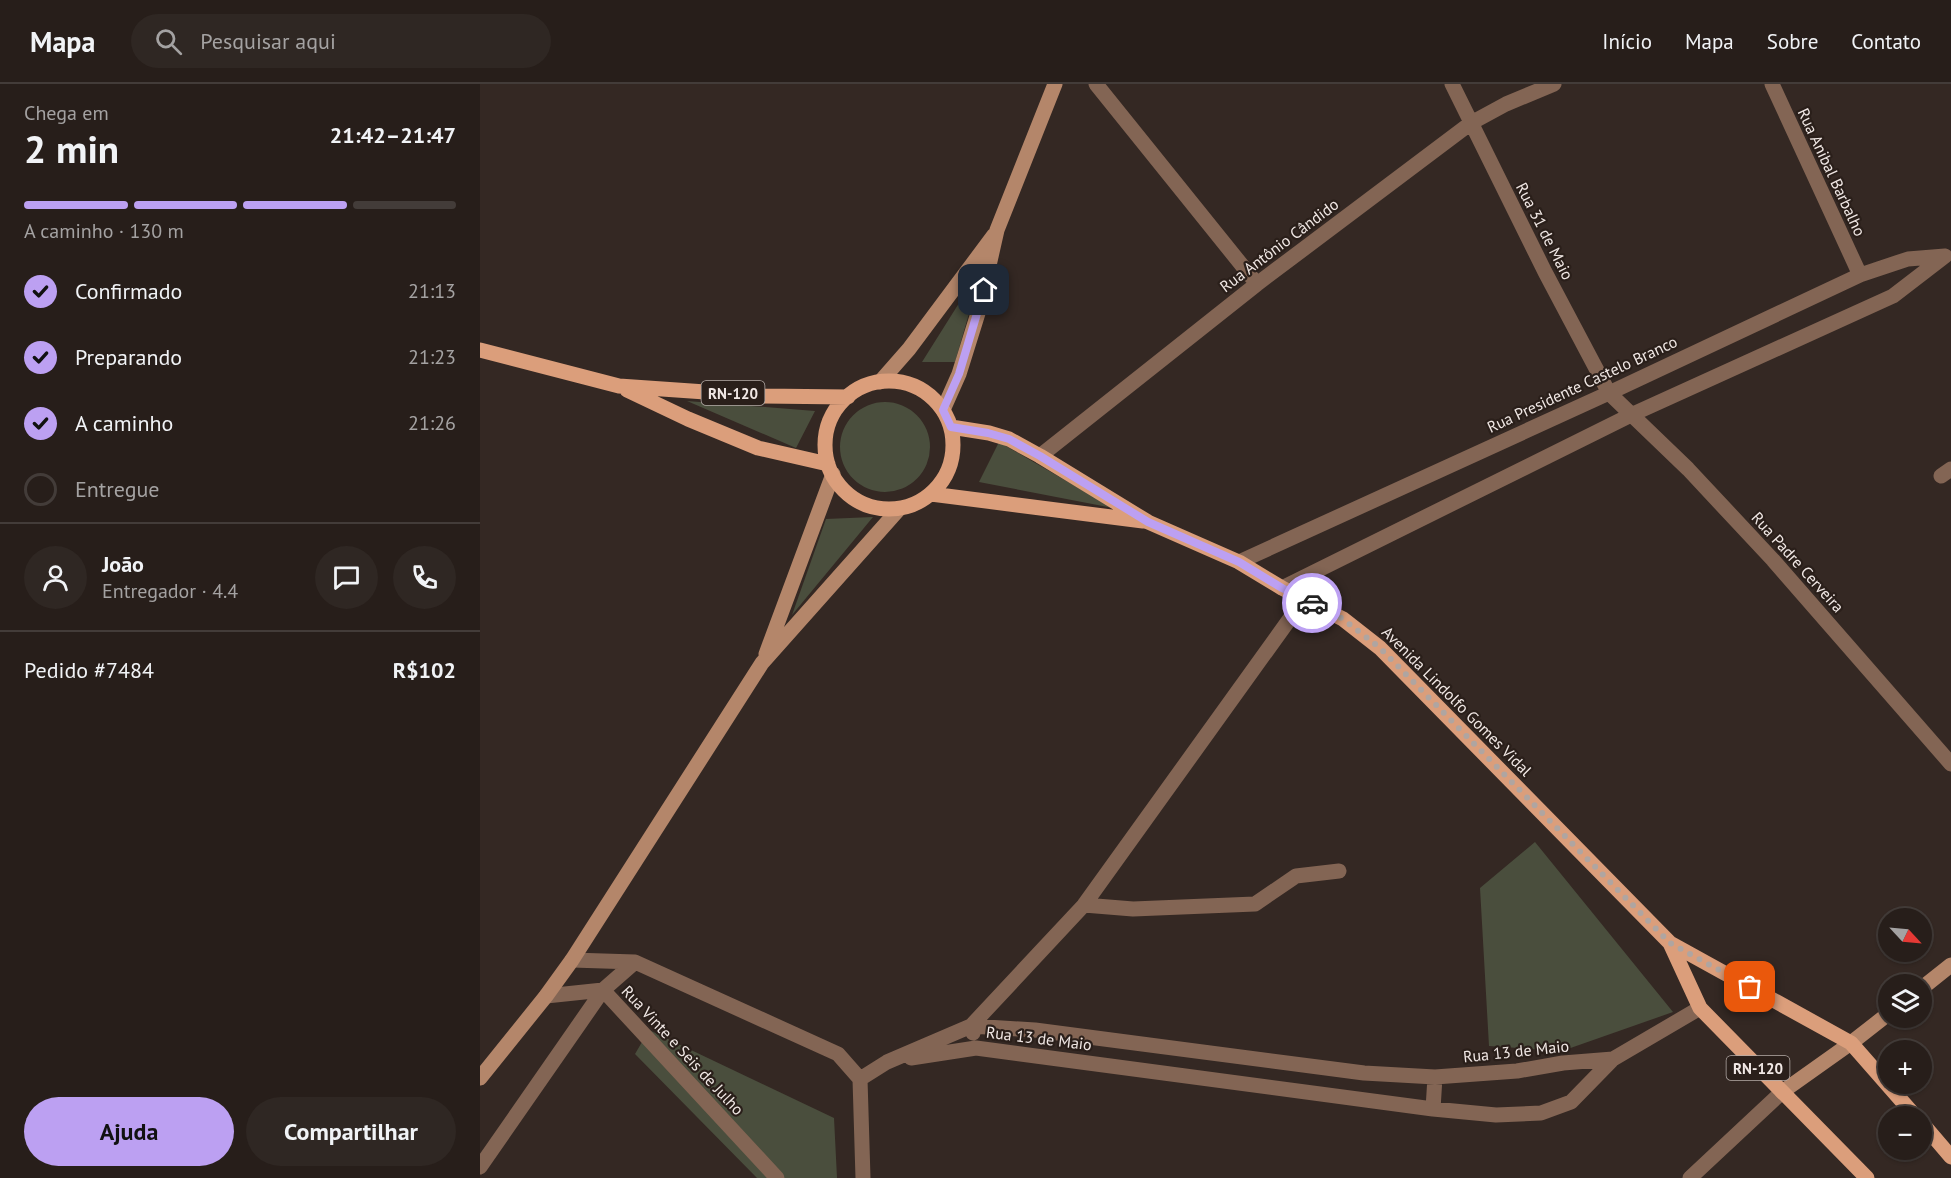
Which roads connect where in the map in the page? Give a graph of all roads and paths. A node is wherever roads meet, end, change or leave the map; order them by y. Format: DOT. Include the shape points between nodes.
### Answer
graph roads {
  1 [pos="1055,84"];
  2 [pos="1096,84"];
  3 [pos="1452,84"];
  4 [pos="1554,84"];
  5 [pos="1772,84"];
  6 [pos="1471,123"];
  7 [pos="997,230"];
  8 [pos="1948,255"];
  9 [pos="1860,275"];
  10 [pos="1257,284"];
  11 [pos="480,350"];
  12 [pos="880,382"];
  13 [pos="619,386"];
  14 [pos="1609,393"];
  15 [pos="848,397"];
  16 [pos="943,410"];
  17 [pos="1633,414"];
  18 [pos="951,427"];
  19 [pos="1040,456"];
  20 [pos="830,469"];
  21 [pos="932,494"];
  22 [pos="899,509"];
  23 [pos="1148,522"];
  24 [pos="1239,562"];
  25 [pos="1282,588"];
  26 [pos="1304,599"];
  27 [pos="762,663"];
  28 [pos="1951,764"];
  29 [pos="1339,871"];
  30 [pos="1084,905"];
  31 [pos="1670,943"];
  32 [pos="572,960"];
  33 [pos="634,962"];
  34 [pos="1951,965"];
  35 [pos="1932,980"];
  36 [pos="603,990"];
  37 [pos="546,996"];
  38 [pos="1700,1008"];
  39 [pos="1878,1022"];
  40 [pos="971,1026"];
  41 [pos="1851,1043"];
  42 [pos="976,1048"];
  43 [pos="1613,1059"];
  44 [pos="887,1062"];
  45 [pos="1435,1077"];
  46 [pos="480,1078"];
  47 [pos="860,1078"];
  48 [pos="1782,1092"];
  49 [pos="1906,1106"];
  50 [pos="1434,1109"];
  51 [pos="1932,1135"];
  52 [pos="1951,1157"];
  53 [pos="480,1167"];
  54 [pos="777,1178"];
  55 [pos="863,1178"];
  56 [pos="1690,1178"];
  57 [pos="1867,1178"];
  1 -- 7 [label="main road"];
  2 -- 10 [label="street"];
  3 -- 6 [label="street, Rua 31 de Maio"];
  4 -- 6 [label="street, Rua Antônio Cândido"];
  5 -- 9 [label="street, Rua Anibal Barbalho"];
  6 -- 10 [label="street, Rua Antônio Cândido"];
  6 -- 14 [label="street, Rua 31 de Maio"];
  7 -- 12 [label="main road"];
  7 -- 16 [label="main road" via="979,310"];
  8 -- 9 [label="street, Rua Presidente Castelo Branco" via="1908,259"];
  8 -- 17 [label="street, Rua Presidente Castelo Branco" via="1893,296"];
  9 -- 14 [label="street, Rua Presidente Castelo Branco"];
  10 -- 19 [label="street, Rua Antônio Cândido"];
  11 -- 13 [label="main road, RN-120"];
  12 -- 15 [label="main road"];
  12 -- 16 [label="main road" via="916,387"];
  13 -- 15 [label="main road, RN-120" via="763,396"];
  13 -- 20 [label="main road, RN-120" via="758,448"];
  14 -- 17 [label="street, Rua Padre Cerveira"];
  14 -- 24 [label="street, Rua Presidente Castelo Branco"];
  15 -- 20 [label="main road" via="828,427 825,446"];
  16 -- 18 [label="main road"];
  17 -- 25 [label="street, Rua Presidente Castelo Branco"];
  17 -- 28 [label="street, Rua Padre Cerveira" via="1773,560"];
  18 -- 19 [label="main road, Avenida Lindolfo Gomes Vidal / RN-120" via="1009,439"];
  18 -- 21 [label="main road" via="951,463"];
  19 -- 23 [label="main road, Avenida Lindolfo Gomes Vidal / RN-120"];
  20 -- 22 [label="main road" via="848,494 863,504"];
  20 -- 27 [label="main road"];
  21 -- 22 [label="main road"];
  21 -- 23 [label="main road, Avenida Lindolfo Gomes Vidal / RN-120"];
  22 -- 27 [label="main road"];
  23 -- 24 [label="main road, Avenida Lindolfo Gomes Vidal / RN-120"];
  24 -- 25 [label="main road, Avenida Lindolfo Gomes Vidal / RN-120"];
  25 -- 26 [label="main road, Avenida Lindolfo Gomes Vidal / RN-120"];
  26 -- 30 [label="street"];
  26 -- 31 [label="main road, Avenida Lindolfo Gomes Vidal / RN-120" via="1343,619 1380,648"];
  27 -- 32 [label="main road"];
  29 -- 30 [label="street" via="1296,876 1255,904 1133,909"];
  30 -- 40 [label="street"];
  31 -- 38 [label="main road, Avenida Lindolfo Gomes Vidal / RN-120"];
  31 -- 41 [label="main road, Avenida Lindolfo Gomes Vidal / RN-120"];
  32 -- 33 [label="street"];
  32 -- 37 [label="main road"];
  33 -- 36 [label="street"];
  33 -- 47 [label="street" via="838,1054"];
  34 -- 35 [label="main road"];
  36 -- 37 [label="street, Rua Vinte e Seis de Julho"];
  36 -- 53 [label="street"];
  36 -- 54 [label="street, Rua Vinte e Seis de Julho"];
  37 -- 46 [label="main road"];
  38 -- 43 [label="street, Rua 13 de Maio"];
  38 -- 48 [label="main road, Avenida Lindolfo Gomes Vidal / RN-120"];
  39 -- 41 [label="main road"];
  40 -- 42 [label="street"];
  40 -- 44 [label="street, Rua 13 de Maio"];
  40 -- 45 [label="street, Rua 13 de Maio" via="1035,1030 1364,1073"];
  41 -- 48 [label="main road"];
  41 -- 49 [label="main road, Avenida Lindolfo Gomes Vidal / RN-120"];
  42 -- 44 [label="street, Rua 13 de Maio"];
  42 -- 50 [label="street, Rua 13 de Maio"];
  43 -- 45 [label="street, Rua 13 de Maio"];
  43 -- 50 [label="street, Rua 13 de Maio" via="1571,1102 1541,1113 1496,1115"];
  44 -- 47 [label="street"];
  45 -- 50 [label="street"];
  47 -- 55 [label="street"];
  48 -- 56 [label="street"];
  48 -- 57 [label="main road, Avenida Lindolfo Gomes Vidal / RN-120"];
  51 -- 52 [label="main road"];
}
